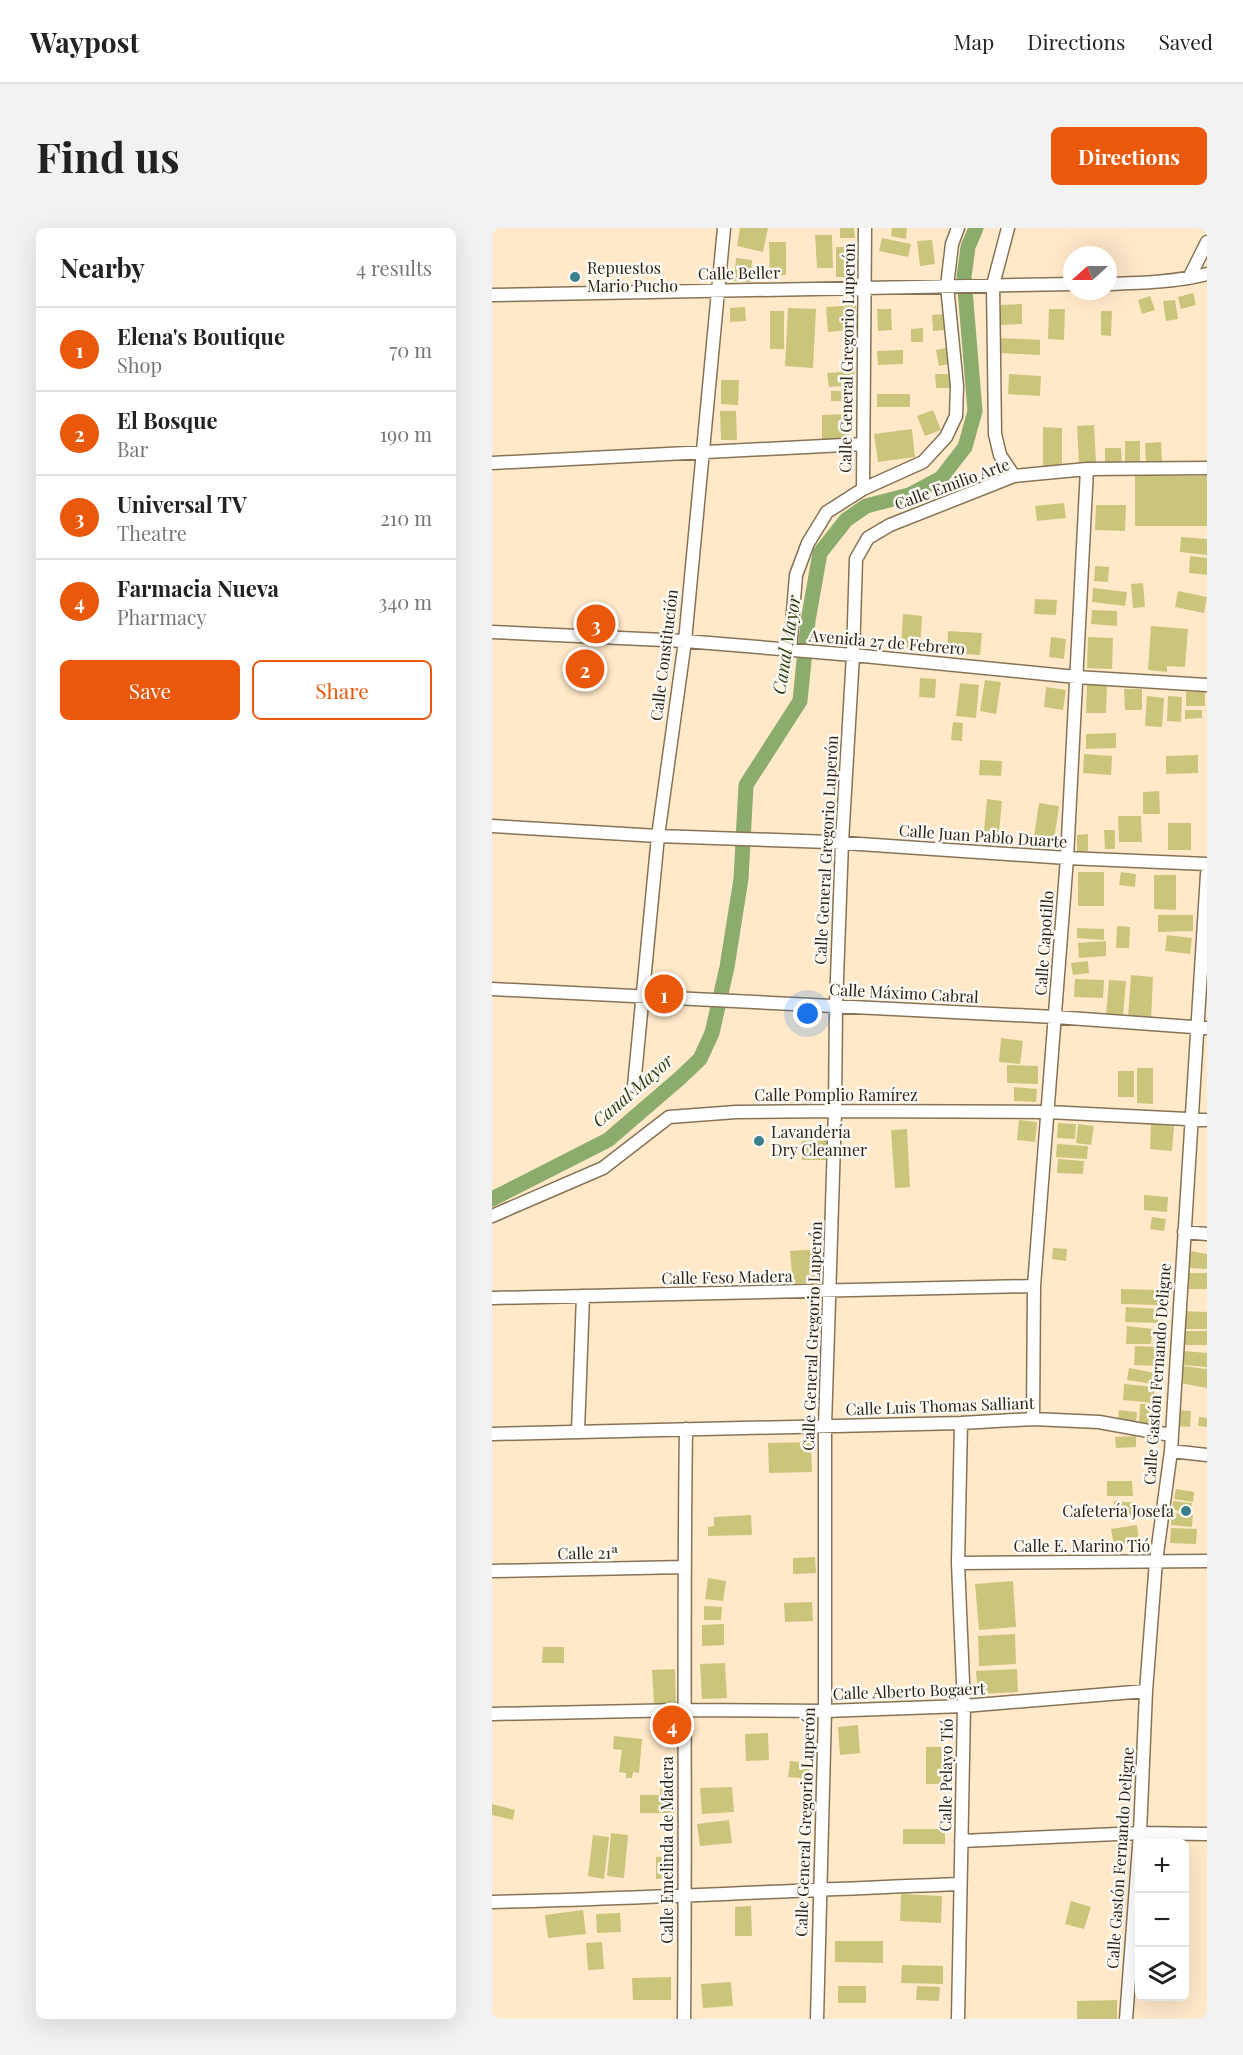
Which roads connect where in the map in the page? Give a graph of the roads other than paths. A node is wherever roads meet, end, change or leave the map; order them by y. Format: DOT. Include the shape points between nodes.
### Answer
graph roads {
  1 [pos="724,228"];
  2 [pos="865,228"];
  3 [pos="958,228"];
  4 [pos="1008,228"];
  5 [pos="1207,242"];
  6 [pos="1207,277"];
  7 [pos="1189,278"];
  8 [pos="1063,284"];
  9 [pos="1117,284"];
  10 [pos="993,285"];
  11 [pos="948,286"];
  12 [pos="864,288"];
  13 [pos="718,289"];
  14 [pos="492,295"];
  15 [pos="863,444"];
  16 [pos="702,452"];
  17 [pos="492,463"];
  18 [pos="1207,468"];
  19 [pos="1087,469"];
  20 [pos="1014,476"];
  21 [pos="862,489"];
  22 [pos="492,632"];
  23 [pos="685,641"];
  24 [pos="793,650"];
  25 [pos="853,655"];
  26 [pos="1076,677"];
  27 [pos="1207,685"];
  28 [pos="492,826"];
  29 [pos="658,836"];
  30 [pos="842,842"];
  31 [pos="1067,858"];
  32 [pos="1207,864"];
  33 [pos="1207,874"];
  34 [pos="492,989"];
  35 [pos="642,996"];
  36 [pos="836,1006"];
  37 [pos="1055,1017"];
  38 [pos="1202,1028"];
  39 [pos="634,1086"];
  40 [pos="836,1111"];
  41 [pos="1048,1112"];
  42 [pos="1190,1120"];
  43 [pos="1207,1120"];
  44 [pos="492,1216"];
  45 [pos="1184,1232"];
  46 [pos="1207,1234"];
  47 [pos="1034,1286"];
  48 [pos="831,1292"];
  49 [pos="584,1296"];
  50 [pos="492,1298"];
  51 [pos="1033,1419"];
  52 [pos="961,1423"];
  53 [pos="825,1426"];
  54 [pos="686,1429"];
  55 [pos="579,1431"];
  56 [pos="492,1434"];
  57 [pos="1171,1435"];
  58 [pos="1171,1451"];
  59 [pos="1207,1455"];
  60 [pos="1156,1561"];
  61 [pos="1207,1561"];
  62 [pos="958,1563"];
  63 [pos="684,1567"];
  64 [pos="492,1571"];
  65 [pos="1146,1691"];
  66 [pos="964,1706"];
  67 [pos="683,1710"];
  68 [pos="825,1710"];
  69 [pos="492,1714"];
  70 [pos="1140,1833"];
  71 [pos="1207,1834"];
  72 [pos="961,1841"];
  73 [pos="960,1884"];
  74 [pos="819,1889"];
  75 [pos="685,1897"];
  76 [pos="492,1902"];
  77 [pos="684,2019"];
  78 [pos="817,2019"];
  79 [pos="958,2019"];
  80 [pos="1126,2019"];
  1 -- 13 [label="street, Calle Constitución"];
  2 -- 12 [label="street, Calle General Gregorio Luperón"];
  3 -- 11 [label="street" via="952,244"];
  4 -- 10 [label="street"];
  5 -- 7 [label="street"];
  6 -- 7 [label="street"];
  7 -- 9 [label="street"];
  8 -- 10 [label="street, Calle Beller"];
  10 -- 11 [label="street, Calle Beller"];
  10 -- 20 [label="street" via="994,434 1000,455"];
  11 -- 12 [label="street, Calle Beller"];
  11 -- 21 [label="street" via="956,416 946,437 923,462"];
  12 -- 13 [label="street, Calle Beller"];
  12 -- 15 [label="street, Calle General Gregorio Luperón"];
  13 -- 14 [label="street, Calle Beller"];
  13 -- 16 [label="street, Calle Constitución"];
  15 -- 16 [label="street"];
  15 -- 21 [label="street, Calle General Gregorio Luperón"];
  16 -- 17 [label="street"];
  16 -- 23 [label="street, Calle Constitución"];
  18 -- 19 [label="street, Calle Emilio Arte"];
  19 -- 20 [label="street, Calle Emilio Arte"];
  19 -- 26 [label="street, Calle Capotillo"];
  20 -- 25 [label="street, Calle Emilio Arte" via="890,525 868,538 856,559"];
  21 -- 24 [label="street" via="827,512 808,543 796,575"];
  22 -- 23 [label="street, Avenida 27 de Febrero"];
  23 -- 24 [label="street, Avenida 27 de Febrero"];
  23 -- 29 [label="street, Calle Constitución"];
  24 -- 25 [label="street, Avenida 27 de Febrero"];
  25 -- 26 [label="street, Avenida 27 de Febrero"];
  25 -- 30 [label="street, Calle General Gregorio Luperón"];
  26 -- 27 [label="street, Avenida 27 de Febrero"];
  26 -- 31 [label="street, Calle Capotillo"];
  28 -- 29 [label="street"];
  29 -- 30 [label="street, Calle Juan Pablo Duarte"];
  29 -- 35 [label="street, Calle Constitución"];
  30 -- 31 [label="street, Calle Juan Pablo Duarte"];
  30 -- 36 [label="street, Calle General Gregorio Luperón"];
  31 -- 32 [label="street, Calle Juan Pablo Duarte"];
  31 -- 37 [label="street, Calle Capotillo"];
  33 -- 38 [label="street, Calle Gastón Fernando Deligne"];
  34 -- 35 [label="street, Calle Máximo Cabral"];
  35 -- 36 [label="street, Calle Máximo Cabral"];
  35 -- 39 [label="street, Calle Constitución"];
  36 -- 37 [label="street, Calle Máximo Cabral"];
  36 -- 40 [label="street, Calle General Gregorio Luperón"];
  37 -- 38 [label="street, Calle Máximo Cabral"];
  37 -- 41 [label="street, Calle Capotillo"];
  38 -- 42 [label="street, Calle Gastón Fernando Deligne"];
  40 -- 41 [label="street, Calle Pomplio Ramírez"];
  40 -- 44 [label="street, Calle Pomplio Ramírez" via="669,1117 603,1168"];
  40 -- 48 [label="street, Calle General Gregorio Luperón"];
  41 -- 42 [label="street, Calle Pomplio Ramírez"];
  41 -- 47 [label="street, Calle Capotillo"];
  42 -- 43 [label="street, Calle Pomplio Ramírez"];
  42 -- 45 [label="street, Calle Gastón Fernando Deligne"];
  45 -- 46 [label="street"];
  45 -- 57 [label="street, Calle Gastón Fernando Deligne"];
  47 -- 48 [label="street, Calle Feso Madera"];
  47 -- 51 [label="street, Calle Capotillo"];
  48 -- 49 [label="street, Calle Feso Madera"];
  48 -- 53 [label="street, Calle General Gregorio Luperón"];
  49 -- 50 [label="street, Calle Feso Madera"];
  49 -- 55 [label="street"];
  51 -- 52 [label="street, Calle Luis Thomas Salliant"];
  51 -- 57 [label="street, Calle Luis Thomas Salliant" via="1099,1422"];
  52 -- 53 [label="street, Calle Luis Thomas Salliant"];
  52 -- 62 [label="street, Calle Pelayo Tió"];
  53 -- 54 [label="street, Calle Luis Thomas Salliant"];
  53 -- 68 [label="street, Calle General Gregorio Luperón"];
  54 -- 55 [label="street, Calle Luis Thomas Salliant"];
  54 -- 63 [label="street, Calle Emelinda de Madera"];
  55 -- 56 [label="street, Calle Luis Thomas Salliant"];
  57 -- 58 [label="street, Calle Gastón Fernando Deligne"];
  58 -- 59 [label="street"];
  58 -- 60 [label="street, Calle Gastón Fernando Deligne"];
  60 -- 61 [label="street, Calle E. Marino Tió"];
  60 -- 62 [label="street, Calle E. Marino Tió"];
  60 -- 65 [label="street, Calle Gastón Fernando Deligne"];
  62 -- 66 [label="street, Calle Pelayo Tió"];
  63 -- 64 [label="street, Calle 21ª"];
  63 -- 67 [label="street, Calle Emelinda de Madera"];
  65 -- 66 [label="street, Calle Alberto Bogaert"];
  65 -- 70 [label="street, Calle Gastón Fernando Deligne"];
  66 -- 68 [label="street, Calle Alberto Bogaert"];
  66 -- 72 [label="street, Calle Pelayo Tió"];
  67 -- 68 [label="street, Calle Alberto Bogaert"];
  67 -- 69 [label="street, Calle Alberto Bogaert"];
  67 -- 75 [label="street, Calle Emelinda de Madera"];
  68 -- 74 [label="street, Calle General Gregorio Luperón"];
  70 -- 71 [label="street"];
  70 -- 72 [label="street"];
  70 -- 80 [label="street, Calle Gastón Fernando Deligne"];
  72 -- 73 [label="street, Calle Pelayo Tió"];
  73 -- 74 [label="street"];
  73 -- 79 [label="street, Calle Pelayo Tió"];
  74 -- 75 [label="street"];
  74 -- 78 [label="street, Calle General Gregorio Luperón"];
  75 -- 76 [label="street"];
  75 -- 77 [label="street, Calle Emelinda de Madera"];
}
